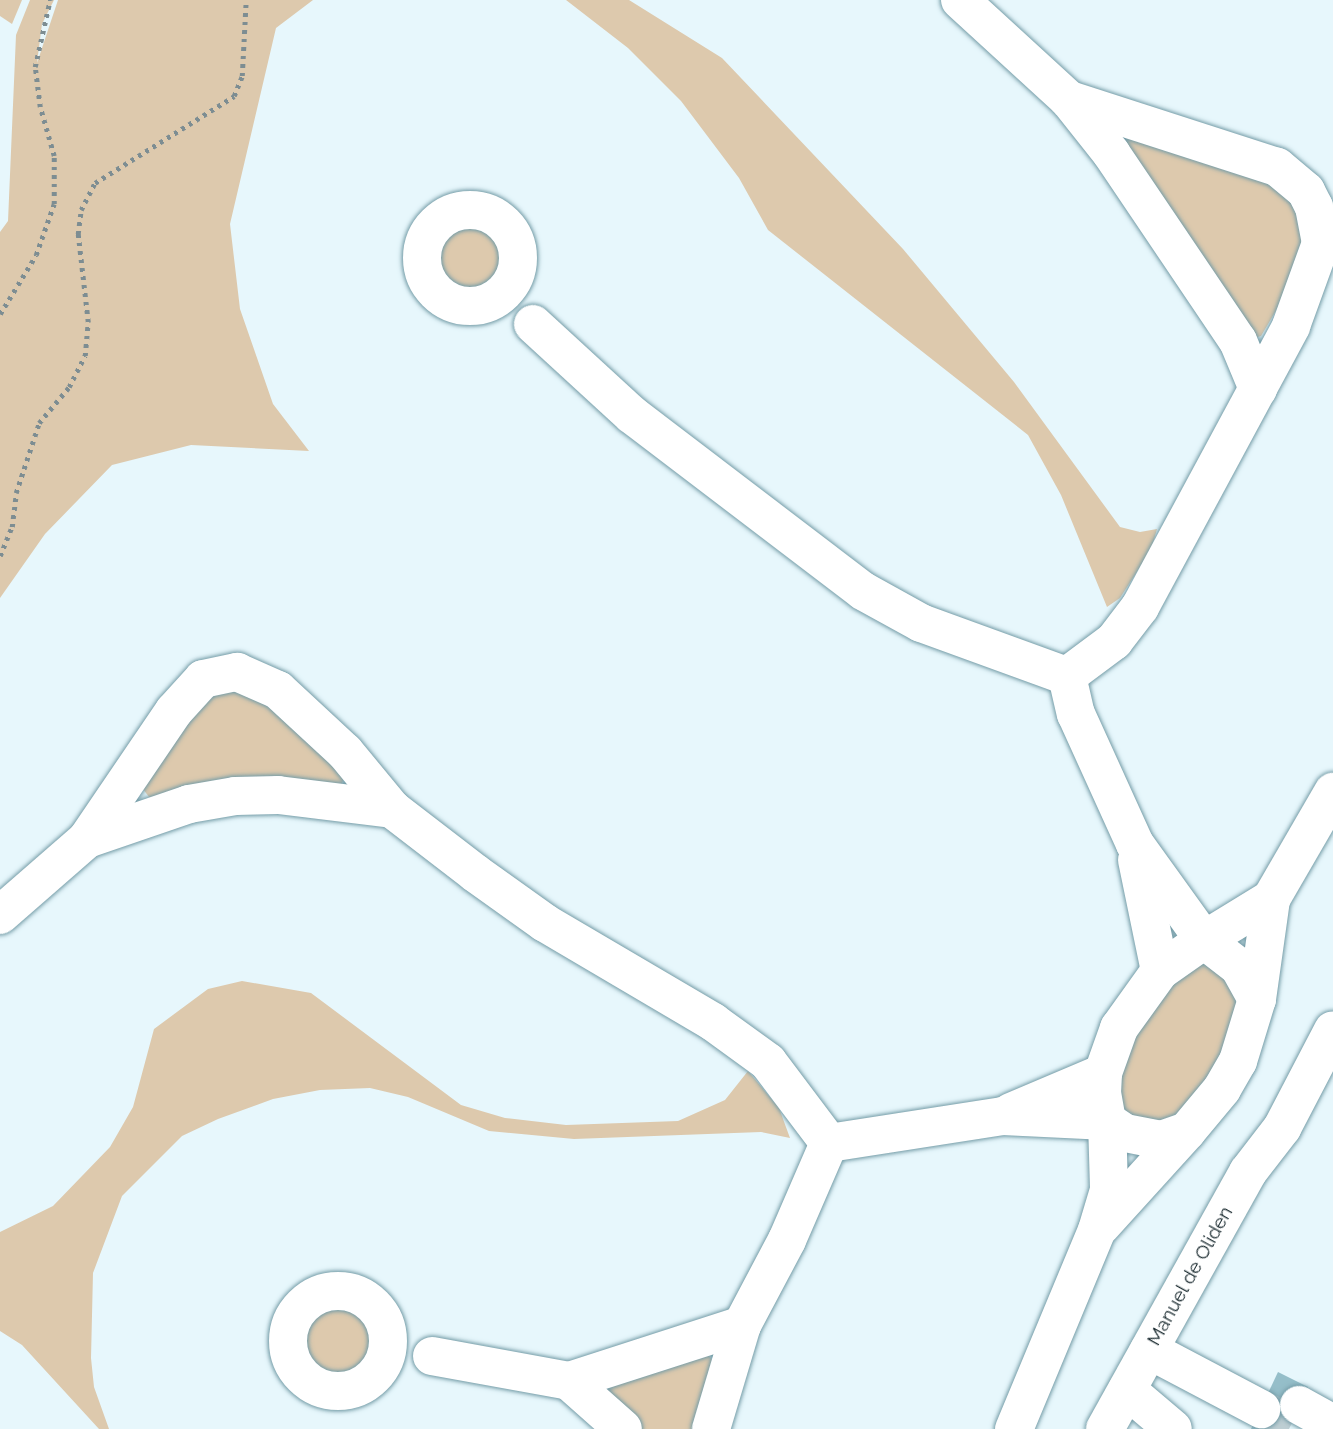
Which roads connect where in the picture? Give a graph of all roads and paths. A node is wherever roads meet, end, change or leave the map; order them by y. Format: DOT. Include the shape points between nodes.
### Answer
graph roads {
  1 [pos="50,0"];
  2 [pos="246,0"];
  3 [pos="960,0"];
  4 [pos="1069,100"];
  5 [pos="517,270"];
  6 [pos="480,305"];
  7 [pos="0,314"];
  8 [pos="533,324"];
  9 [pos="1258,389"];
  10 [pos="0,556"];
  11 [pos="1067,676"];
  12 [pos="1333,792"];
  13 [pos="392,808"];
  14 [pos="86,838"];
  15 [pos="1135,844"];
  16 [pos="1271,899"];
  17 [pos="0,915"];
  18 [pos="1204,940"];
  19 [pos="1160,971"];
  20 [pos="1257,999"];
  21 [pos="1333,1030"];
  22 [pos="1103,1073"];
  23 [pos="1003,1116"];
  24 [pos="1107,1121"];
  25 [pos="1187,1131"];
  26 [pos="829,1143"];
  27 [pos="1097,1230"];
  28 [pos="385,1322"];
  29 [pos="742,1325"];
  30 [pos="1165,1348"];
  31 [pos="432,1356"];
  32 [pos="377,1374"];
  33 [pos="569,1381"];
  34 [pos="1284,1412"];
  35 [pos="1146,1414"];
  36 [pos="1333,1424"];
  37 [pos="623,1429"];
  38 [pos="710,1429"];
  39 [pos="1014,1429"];
  40 [pos="1105,1429"];
  1 -- 7 [label="path" via="36,67 40,107 54,156 54,204 36,255"];
  2 -- 10 [label="path" via="242,76 234,96 95,183 81,209 78,234 89,322 85,356 69,387 39,423"];
  3 -- 4 [label="street"];
  4 -- 9 [label="street" via="1238,341"];
  4 -- 9 [label="street" via="1277,167 1306,191 1319,224 1317,263"];
  5 -- 6 [label="street" via="503,293"];
  5 -- 6 [label="street" via="514,238 492,214 459,211 438,223 424,243 426,276 448,300"];
  5 -- 8 [label="street" via="519,291"];
  6 -- 8 [label="street"];
  8 -- 11 [label="street" via="632,415 833,571 921,623"];
  9 -- 11 [label="street" via="1140,607 1114,641"];
  11 -- 15 [label="street" via="1076,713"];
  12 -- 16 [label="street"];
  13 -- 14 [label="street" via="278,795 235,796 189,804"];
  13 -- 14 [label="street" via="300,708 258,678 237,672 203,680 189,691"];
  13 -- 26 [label="street" via="545,923 744,1043 788,1085"];
  14 -- 17 [label="street"];
  15 -- 18 [label="street"];
  15 -- 19 [label="street"];
  16 -- 18 [label="street"];
  16 -- 20 [label="street"];
  18 -- 19 [label="street"];
  18 -- 20 [label="street" via="1240,967"];
  19 -- 22 [label="street" via="1119,1028"];
  20 -- 25 [label="street" via="1238,1061 1222,1089"];
  21 -- 30 [label="street, Manuel de Oliden" via="1282,1128 1248,1172"];
  22 -- 23 [label="street"];
  22 -- 24 [label="street"];
  23 -- 24 [label="street"];
  23 -- 26 [label="street"];
  24 -- 25 [label="street" via="1144,1139 1161,1140"];
  24 -- 27 [label="street" via="1109,1190"];
  25 -- 27 [label="street"];
  26 -- 29 [label="street" via="787,1240"];
  27 -- 39 [label="street"];
  28 -- 31 [label="street" via="400,1338"];
  28 -- 32 [label="street" via="388,1350"];
  28 -- 32 [label="street" via="362,1296 328,1292 299,1309 288,1341 300,1374 329,1391 363,1385"];
  29 -- 33 [label="street"];
  29 -- 38 [label="street"];
  30 -- 34 [label="street"];
  30 -- 35 [label="street, Manuel de Oliden"];
  31 -- 32 [label="street"];
  31 -- 33 [label="street"];
  33 -- 37 [label="street"];
  34 -- 36 [label="street"];
  35 -- 40 [label="street, Manuel de Oliden"];
}
